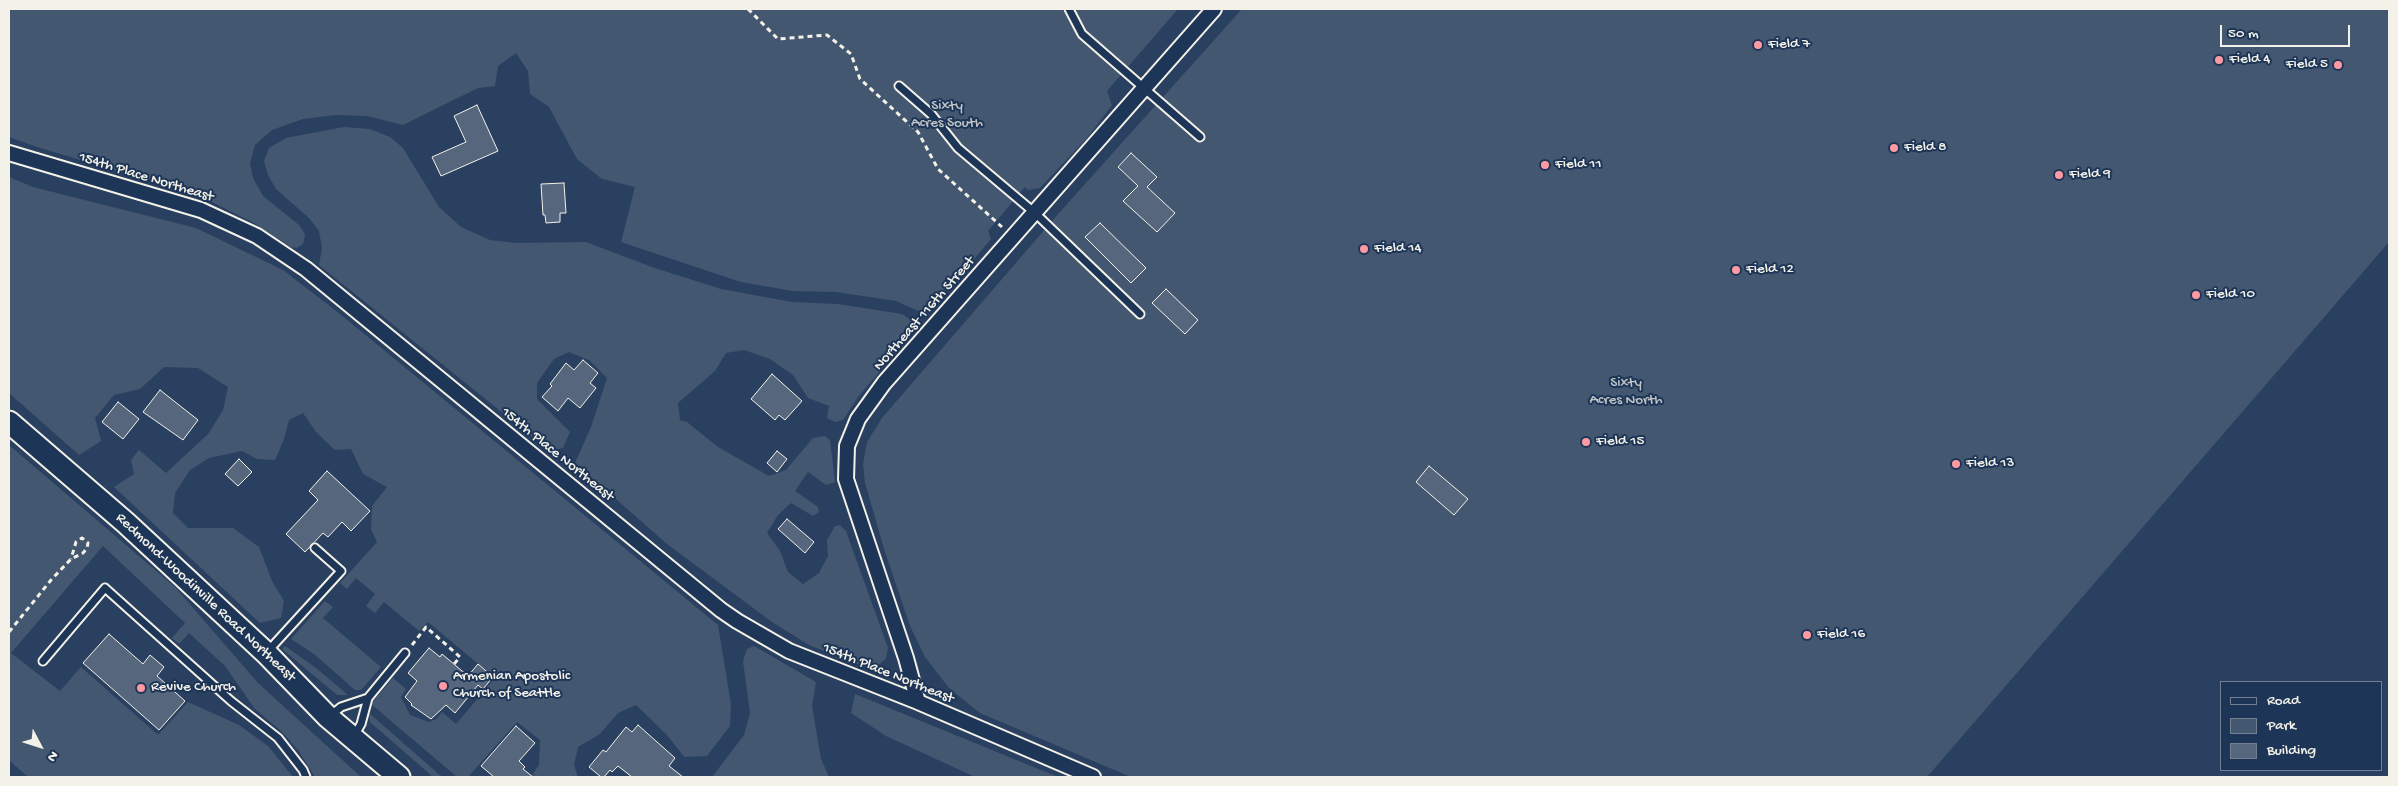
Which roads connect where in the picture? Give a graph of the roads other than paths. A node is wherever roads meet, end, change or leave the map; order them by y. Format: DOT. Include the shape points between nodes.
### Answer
graph roads {
  1 [pos="1069,9"];
  2 [pos="1214,9"];
  3 [pos="899,86"];
  4 [pos="1144,89"];
  5 [pos="1200,136"];
  6 [pos="9,153"];
  7 [pos="1035,213"];
  8 [pos="1140,314"];
  9 [pos="9,422"];
  10 [pos="316,548"];
  11 [pos="266,653"];
  12 [pos="405,653"];
  13 [pos="43,661"];
  14 [pos="368,698"];
  15 [pos="918,702"];
  16 [pos="328,717"];
  17 [pos="352,738"];
  18 [pos="306,777"];
  19 [pos="398,777"];
  20 [pos="1093,777"];
  1 -- 4 [label="lane" via="1082,34"];
  2 -- 4 [label="street, Northeast 116th Street"];
  3 -- 7 [label="lane" via="931,114 958,148"];
  4 -- 5 [label="lane"];
  4 -- 7 [label="street, Northeast 116th Street"];
  6 -- 15 [label="street, 154th Place Northeast" via="201,210 257,236 306,268 721,610 789,651"];
  7 -- 8 [label="lane"];
  7 -- 15 [label="street, Northeast 116th Street" via="884,384 858,420 847,446 846,479"];
  9 -- 11 [label="main road, Redmond-Woodinville Road Northeast" via="126,523"];
  10 -- 11 [label="lane" via="341,570"];
  11 -- 16 [label="main road, Redmond-Woodinville Road Northeast"];
  12 -- 14 [label="lane"];
  13 -- 18 [label="lane" via="104,588 231,701 278,738"];
  14 -- 16 [label="lane" via="341,707"];
  14 -- 17 [label="lane" via="361,724"];
  15 -- 20 [label="street, 154th Place Northeast"];
  16 -- 17 [label="main road, Redmond-Woodinville Road Northeast"];
  17 -- 19 [label="main road, Redmond-Woodinville Road Northeast"];
}
